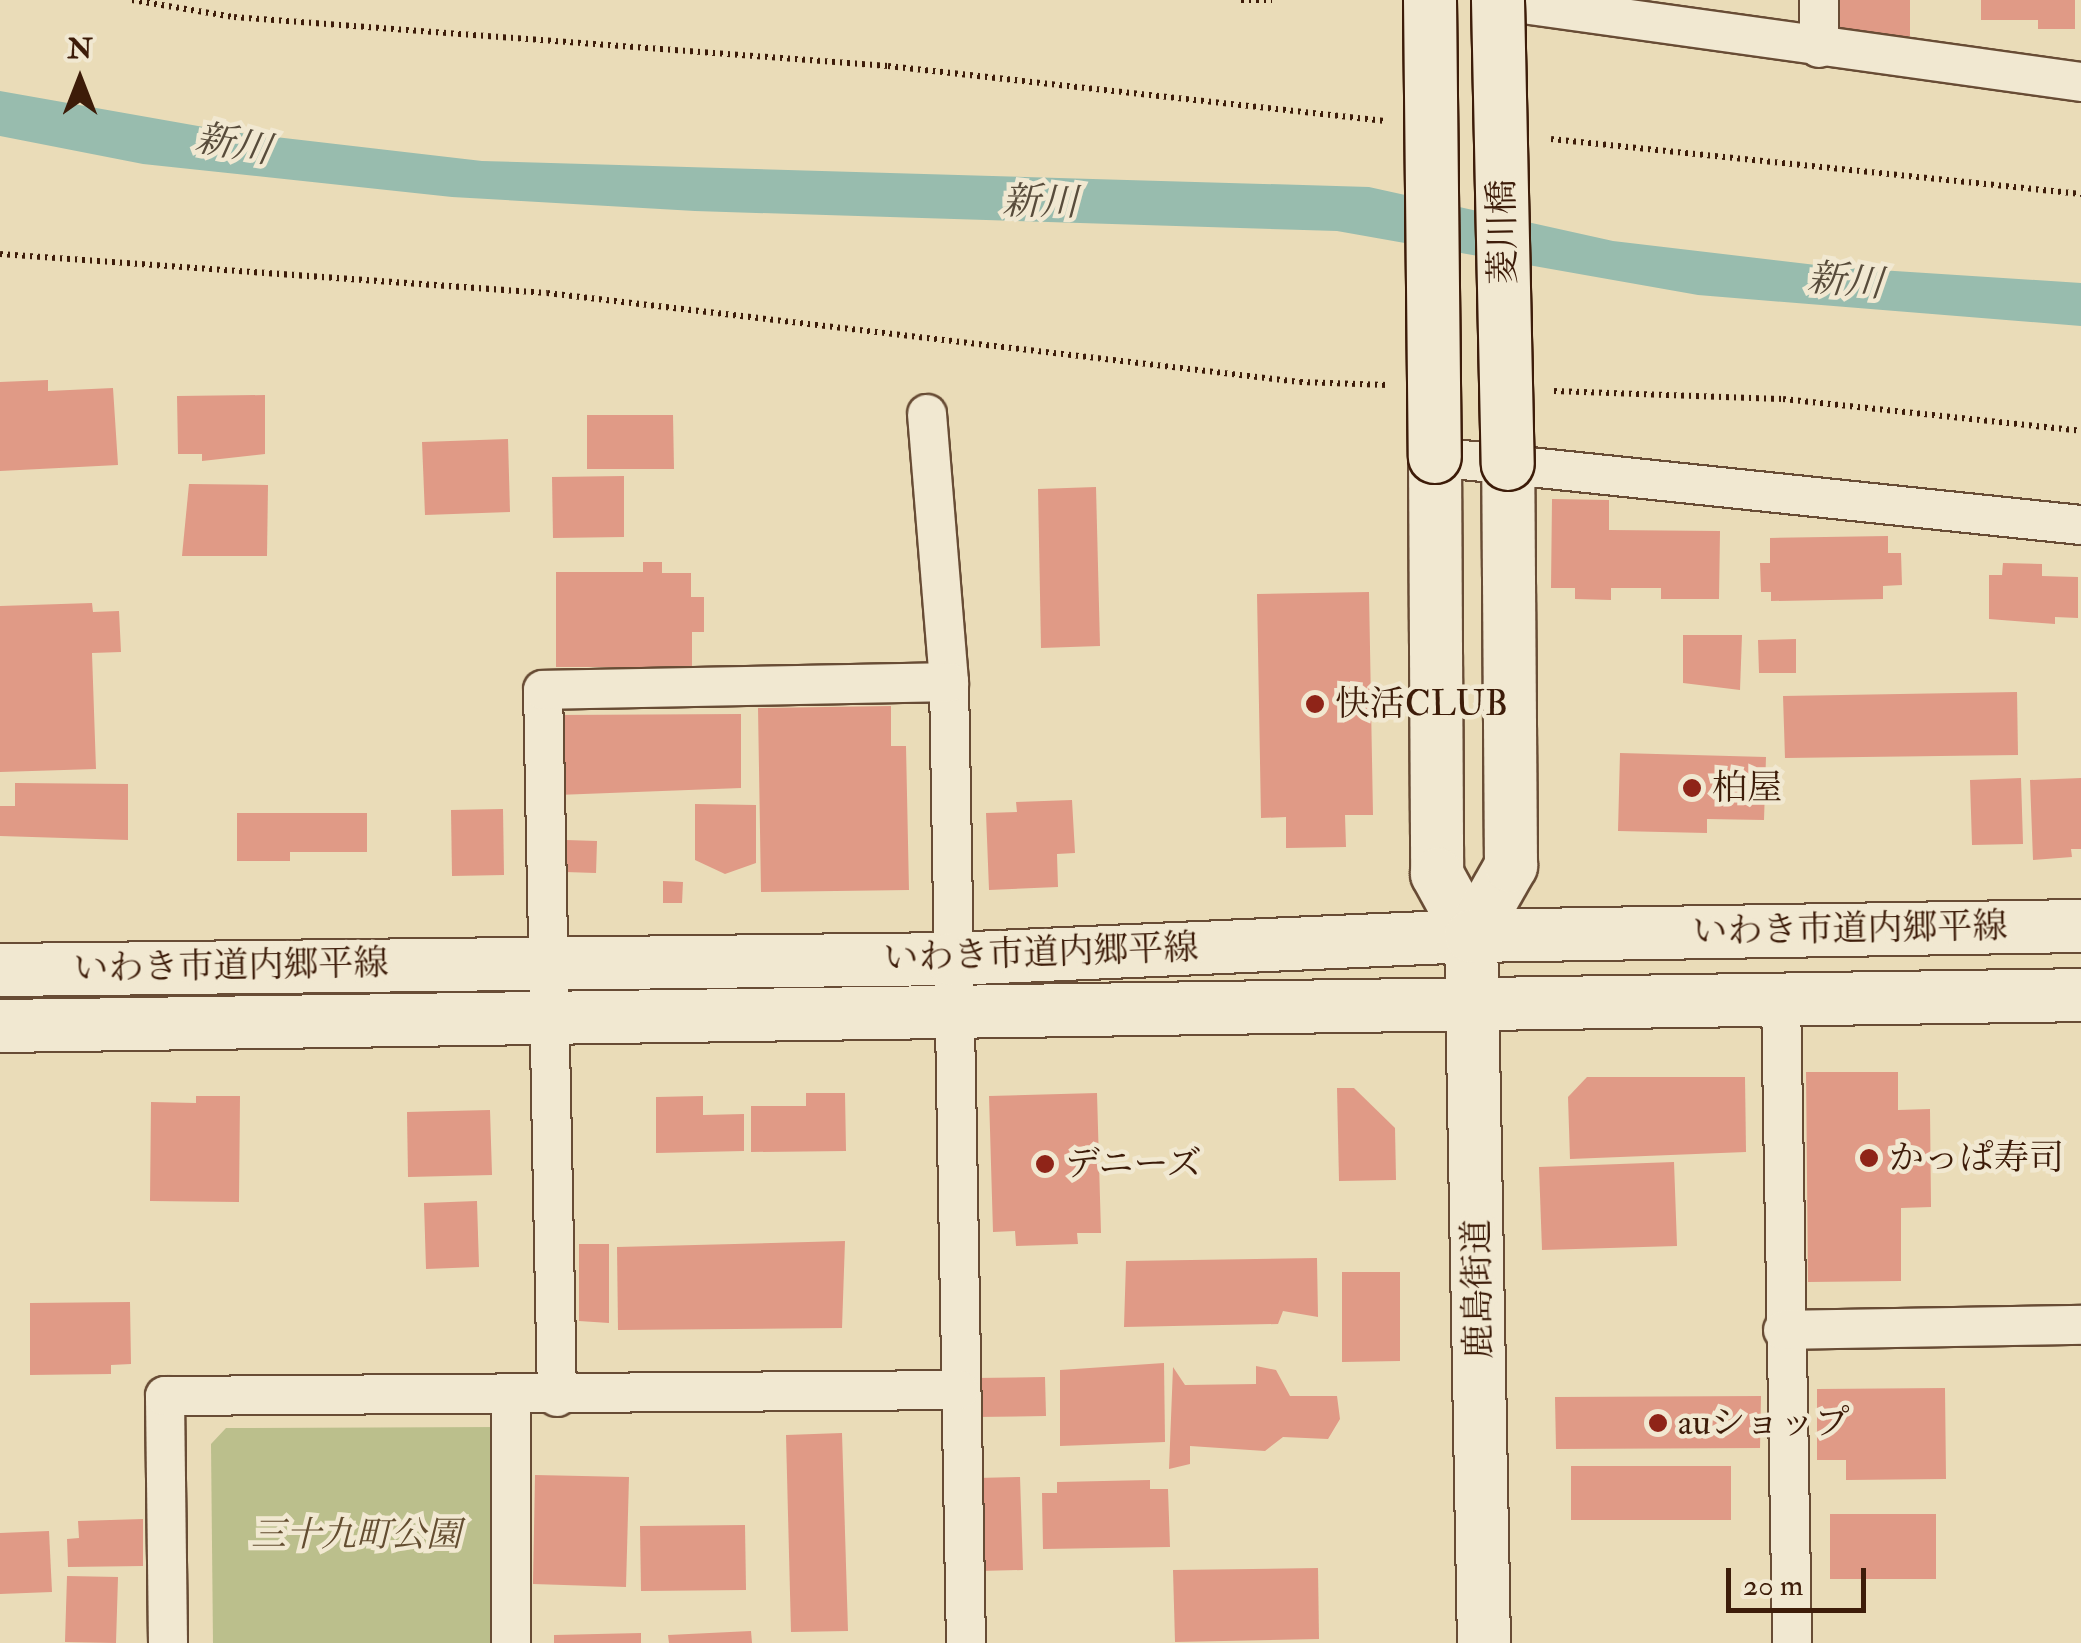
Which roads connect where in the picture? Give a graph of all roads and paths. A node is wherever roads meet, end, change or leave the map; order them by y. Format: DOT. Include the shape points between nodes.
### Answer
graph roads {
  1 [pos="132,0"];
  2 [pos="1242,0"];
  3 [pos="1272,0"];
  4 [pos="1430,0"];
  5 [pos="1497,0"];
  6 [pos="1819,0"];
  7 [pos="1819,48"];
  8 [pos="2081,82"];
  9 [pos="1400,122"];
  10 [pos="1538,138"];
  11 [pos="2081,194"];
  12 [pos="0,254"];
  13 [pos="1397,386"];
  14 [pos="1532,390"];
  15 [pos="926,414"];
  16 [pos="2081,432"];
  17 [pos="1435,457"];
  18 [pos="1508,464"];
  19 [pos="2081,524"];
  20 [pos="948,682"];
  21 [pos="2081,926"];
  22 [pos="1471,936"];
  23 [pos="952,959"];
  24 [pos="544,962"];
  25 [pos="0,970"];
  26 [pos="2081,996"];
  27 [pos="1781,998"];
  28 [pos="1472,1004"];
  29 [pos="553,1016"];
  30 [pos="956,1016"];
  31 [pos="0,1026"];
  32 [pos="2081,1325"];
  33 [pos="1783,1330"];
  34 [pos="959,1390"];
  35 [pos="511,1396"];
  36 [pos="556,1397"];
  37 [pos="168,1643"];
  38 [pos="511,1643"];
  39 [pos="966,1643"];
  40 [pos="1484,1643"];
  41 [pos="1792,1643"];
  1 -- 9 [label="path" via="234,17 888,66"];
  2 -- 3 [label="path"];
  4 -- 17 [label="street, 菱川橋, bridge"];
  5 -- 7 [label="street"];
  5 -- 18 [label="street, 菱川橋, bridge"];
  6 -- 7 [label="street"];
  7 -- 8 [label="street"];
  10 -- 11 [label="path"];
  12 -- 13 [label="path" via="547,293 1300,382"];
  14 -- 16 [label="path" via="1783,399"];
  15 -- 20 [label="street"];
  17 -- 18 [label="street"];
  17 -- 22 [label="street, 鹿島街道" via="1437,874"];
  18 -- 19 [label="street"];
  18 -- 22 [label="street" via="1511,866"];
  20 -- 23 [label="street"];
  20 -- 24 [label="street" via="543,690"];
  21 -- 22 [label="street, いわき市道内郷平線"];
  22 -- 23 [label="street, いわき市道内郷平線"];
  22 -- 28 [label="street, 鹿島街道"];
  23 -- 24 [label="street, いわき市道内郷平線"];
  23 -- 30 [label="street"];
  24 -- 25 [label="street, いわき市道内郷平線"];
  24 -- 29 [label="street"];
  26 -- 27 [label="street, いわき市道内郷平線"];
  27 -- 28 [label="street, いわき市道内郷平線"];
  27 -- 33 [label="street"];
  28 -- 30 [label="street, いわき市道内郷平線"];
  28 -- 40 [label="street, 鹿島街道"];
  29 -- 30 [label="street, いわき市道内郷平線"];
  29 -- 31 [label="street, いわき市道内郷平線"];
  29 -- 36 [label="street"];
  30 -- 34 [label="street"];
  32 -- 33 [label="street"];
  33 -- 41 [label="street"];
  34 -- 36 [label="street"];
  34 -- 39 [label="street"];
  35 -- 36 [label="street"];
  35 -- 37 [label="street" via="165,1396"];
  35 -- 38 [label="street"];
}
